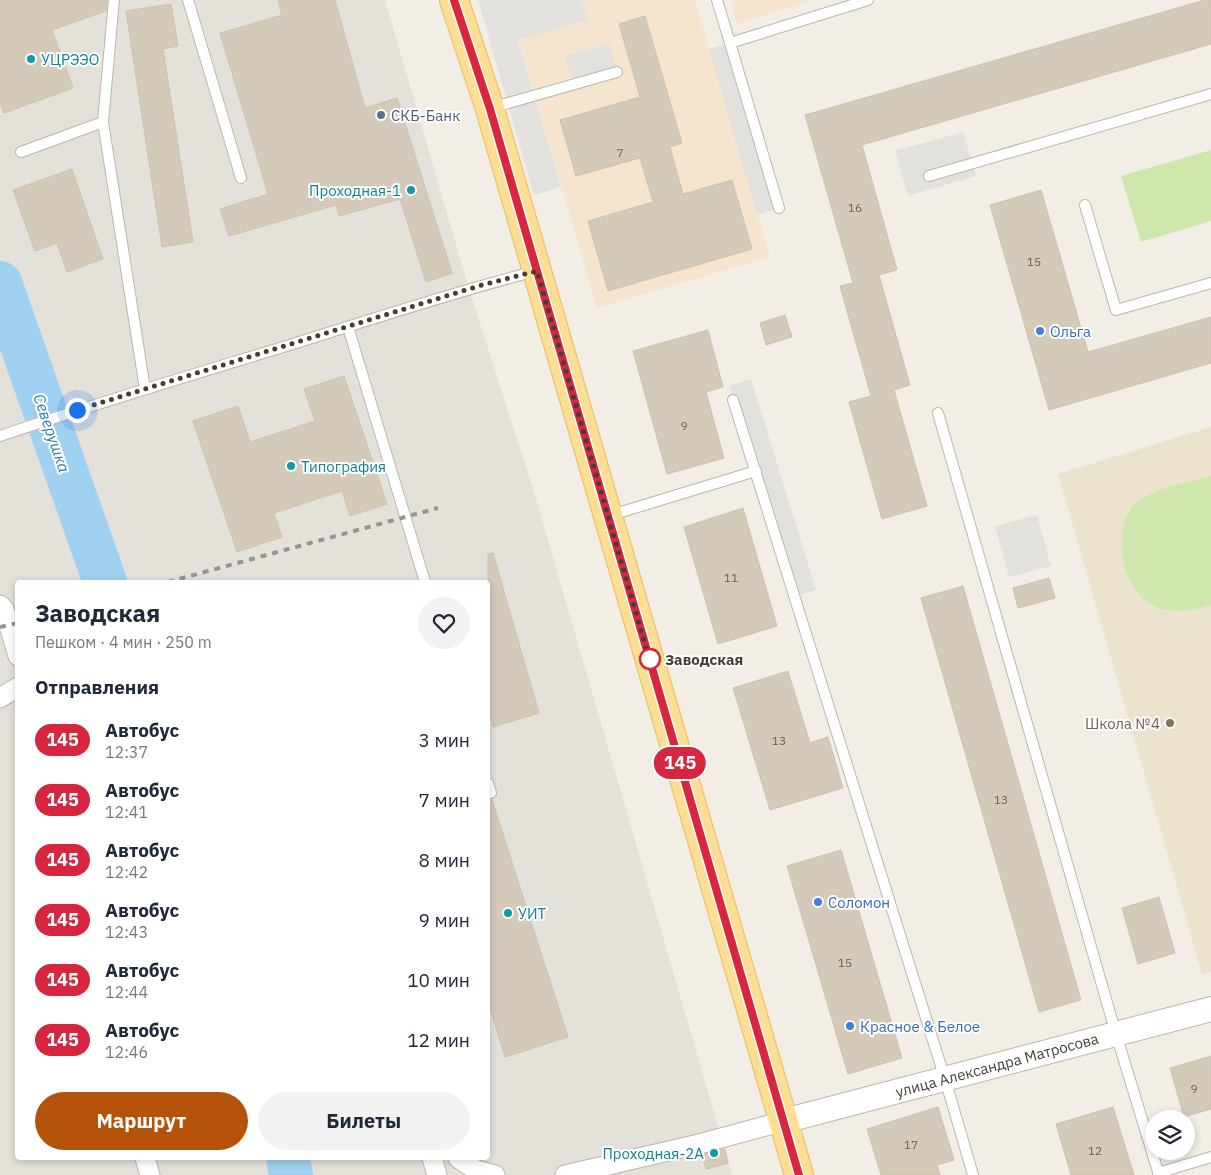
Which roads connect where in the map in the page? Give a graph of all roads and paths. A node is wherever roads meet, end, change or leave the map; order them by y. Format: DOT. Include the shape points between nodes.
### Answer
graph roads {
  1 [pos="114,0"];
  2 [pos="188,0"];
  3 [pos="454,0"];
  4 [pos="717,0"];
  5 [pos="868,0"];
  6 [pos="730,43"];
  7 [pos="617,72"];
  8 [pos="1211,94"];
  9 [pos="490,109"];
  10 [pos="103,122"];
  11 [pos="21,152"];
  12 [pos="929,176"];
  13 [pos="241,178"];
  14 [pos="1086,206"];
  15 [pos="779,208"];
  16 [pos="537,271"];
  17 [pos="1211,283"];
  18 [pos="348,327"];
  19 [pos="145,389"];
  20 [pos="733,400"];
  21 [pos="938,414"];
  22 [pos="0,436"];
  23 [pos="756,472"];
  24 [pos="608,516"];
  25 [pos="424,580"];
  26 [pos="0,605"];
  27 [pos="15,646"];
  28 [pos="15,689"];
  29 [pos="0,698"];
  30 [pos="1211,1009"];
  31 [pos="1116,1034"];
  32 [pos="945,1079"];
  33 [pos="784,1121"];
  34 [pos="1211,1157"];
  35 [pos="146,1160"];
  36 [pos="433,1160"];
  37 [pos="461,1160"];
  38 [pos="1158,1174"];
  39 [pos="150,1175"];
  40 [pos="437,1175"];
  41 [pos="495,1175"];
  42 [pos="565,1175"];
  43 [pos="800,1175"];
  44 [pos="973,1175"];
  1 -- 10 [label="lane"];
  2 -- 13 [label="lane"];
  3 -- 9 [label="main road"];
  4 -- 6 [label="lane"];
  5 -- 6 [label="lane"];
  6 -- 15 [label="lane"];
  7 -- 9 [label="lane"];
  8 -- 12 [label="lane"];
  9 -- 16 [label="main road"];
  10 -- 11 [label="lane"];
  10 -- 19 [label="lane"];
  14 -- 17 [label="lane" via="1116,310"];
  16 -- 18 [label="lane"];
  16 -- 24 [label="main road"];
  18 -- 19 [label="lane"];
  18 -- 25 [label="lane"];
  19 -- 22 [label="lane"];
  20 -- 23 [label="lane"];
  21 -- 31 [label="lane"];
  23 -- 24 [label="lane"];
  23 -- 32 [label="lane"];
  24 -- 33 [label="main road"];
  26 -- 27 [label="street"];
  28 -- 29 [label="street"];
  30 -- 31 [label="street, улица Александра Матросова"];
  31 -- 32 [label="street, улица Александра Матросова"];
  31 -- 38 [label="lane"];
  32 -- 33 [label="street, улица Александра Матросова"];
  32 -- 44 [label="lane"];
  33 -- 42 [label="street"];
  33 -- 43 [label="main road"];
  34 -- 38 [label="lane"];
  35 -- 39 [label="street"];
  36 -- 40 [label="street"];
  37 -- 41 [label="street" via="476,1170"];
}
